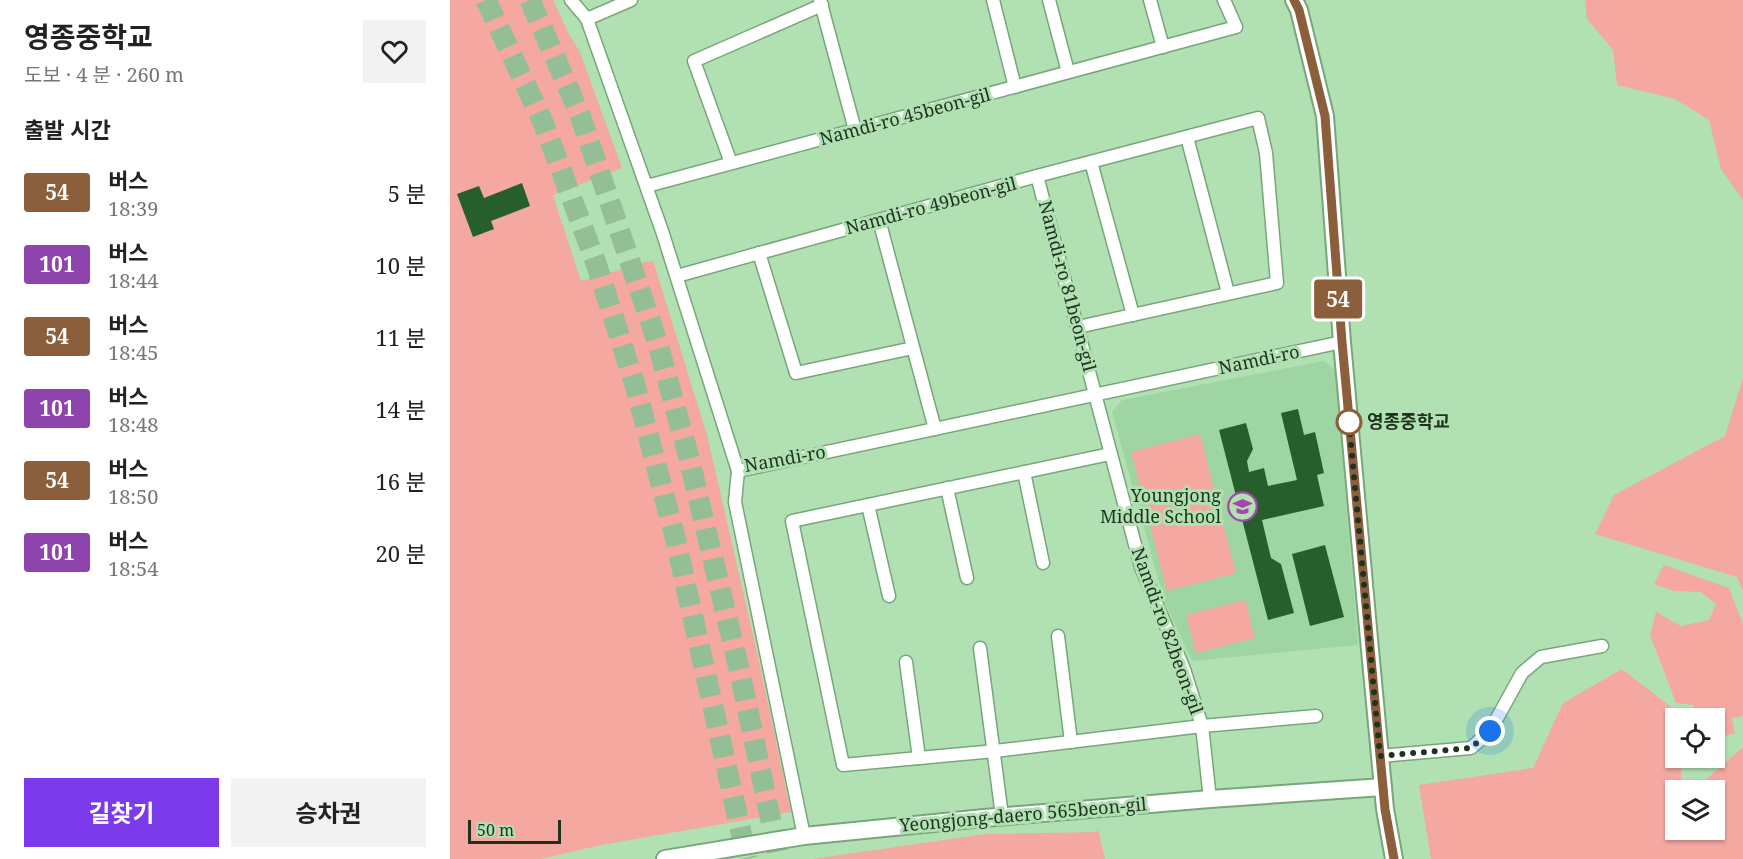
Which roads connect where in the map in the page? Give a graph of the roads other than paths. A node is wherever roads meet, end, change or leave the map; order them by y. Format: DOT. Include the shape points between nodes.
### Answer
graph roads {
  1 [pos="572,0"];
  2 [pos="631,0"];
  3 [pos="993,0"];
  4 [pos="1049,0"];
  5 [pos="1150,0"];
  6 [pos="1224,0"];
  7 [pos="1294,0"];
  8 [pos="821,2"];
  9 [pos="587,19"];
  10 [pos="1162,47"];
  11 [pos="1068,72"];
  12 [pos="1016,87"];
  13 [pos="855,130"];
  14 [pos="1187,137"];
  15 [pos="1091,162"];
  16 [pos="731,164"];
  17 [pos="1037,176"];
  18 [pos="647,186"];
  19 [pos="879,220"];
  20 [pos="759,253"];
  21 [pos="676,276"];
  22 [pos="1228,293"];
  23 [pos="1133,315"];
  24 [pos="1078,327"];
  25 [pos="1342,342"];
  26 [pos="913,348"];
  27 [pos="1096,395"];
  28 [pos="935,429"];
  29 [pos="1110,454"];
  30 [pos="738,471"];
  31 [pos="1024,472"];
  32 [pos="947,488"];
  33 [pos="868,505"];
  34 [pos="1043,563"];
  35 [pos="967,578"];
  36 [pos="889,596"];
  37 [pos="1058,636"];
  38 [pos="1602,646"];
  39 [pos="981,648"];
  40 [pos="906,662"];
  41 [pos="1316,716"];
  42 [pos="1202,726"];
  43 [pos="1071,742"];
  44 [pos="995,751"];
  45 [pos="1380,756"];
  46 [pos="919,758"];
  47 [pos="1383,787"];
  48 [pos="1210,799"];
  49 [pos="1002,816"];
  50 [pos="804,836"];
  51 [pos="664,859"];
  52 [pos="1394,859"];
  1 -- 9 [label="street, Namdi-ro"];
  2 -- 9 [label="street"];
  3 -- 12 [label="street"];
  4 -- 11 [label="street"];
  5 -- 10 [label="street"];
  6 -- 10 [label="street, Namdi-ro 45beon-gil" via="1236,27"];
  7 -- 25 [label="street" via="1325,116"];
  8 -- 13 [label="street"];
  8 -- 16 [label="street" via="694,61"];
  9 -- 18 [label="street, Namdi-ro"];
  10 -- 11 [label="street, Namdi-ro 45beon-gil"];
  11 -- 12 [label="street, Namdi-ro 45beon-gil"];
  12 -- 13 [label="street, Namdi-ro 45beon-gil"];
  13 -- 16 [label="street, Namdi-ro 45beon-gil"];
  14 -- 15 [label="street, Namdi-ro 49beon-gil"];
  14 -- 22 [label="street"];
  14 -- 22 [label="street, Namdi-ro 49beon-gil" via="1258,118 1266,153 1277,283"];
  15 -- 17 [label="street, Namdi-ro 49beon-gil"];
  15 -- 23 [label="street"];
  16 -- 18 [label="street, Namdi-ro 45beon-gil"];
  17 -- 19 [label="street, Namdi-ro 49beon-gil"];
  17 -- 24 [label="street, Namdi-ro 81beon-gil"];
  18 -- 21 [label="street, Namdi-ro"];
  19 -- 20 [label="street, Namdi-ro 49beon-gil"];
  19 -- 26 [label="street"];
  20 -- 21 [label="street, Namdi-ro 49beon-gil"];
  20 -- 26 [label="street" via="796,374"];
  21 -- 30 [label="street, Namdi-ro"];
  22 -- 23 [label="street"];
  23 -- 24 [label="street"];
  24 -- 27 [label="street, Namdi-ro 81beon-gil"];
  25 -- 27 [label="street, Namdi-ro"];
  25 -- 45 [label="street"];
  26 -- 28 [label="street"];
  27 -- 28 [label="street, Namdi-ro"];
  27 -- 29 [label="street, Namdi-ro 82beon-gil"];
  28 -- 30 [label="street, Namdi-ro"];
  29 -- 31 [label="street"];
  29 -- 42 [label="street, Namdi-ro 82beon-gil" via="1141,567 1184,669"];
  30 -- 50 [label="street" via="735,502"];
  31 -- 32 [label="street"];
  31 -- 34 [label="street"];
  32 -- 33 [label="street"];
  32 -- 35 [label="street"];
  33 -- 36 [label="street"];
  33 -- 46 [label="street" via="792,521 843,765"];
  37 -- 43 [label="street"];
  38 -- 45 [label="street" via="1540,657 1522,673 1490,731 1471,748"];
  39 -- 44 [label="street"];
  40 -- 46 [label="street"];
  41 -- 42 [label="street"];
  42 -- 43 [label="street"];
  42 -- 48 [label="street, Namdi-ro 82beon-gil"];
  43 -- 44 [label="street"];
  44 -- 46 [label="street"];
  44 -- 49 [label="street"];
  45 -- 47 [label="street"];
  47 -- 48 [label="street, Yeongjong-daero 565beon-gil"];
  47 -- 52 [label="street"];
  48 -- 49 [label="street, Yeongjong-daero 565beon-gil"];
  49 -- 50 [label="street, Yeongjong-daero 565beon-gil"];
  50 -- 51 [label="street, Yeongjong-daero 565beon-gil"];
}
